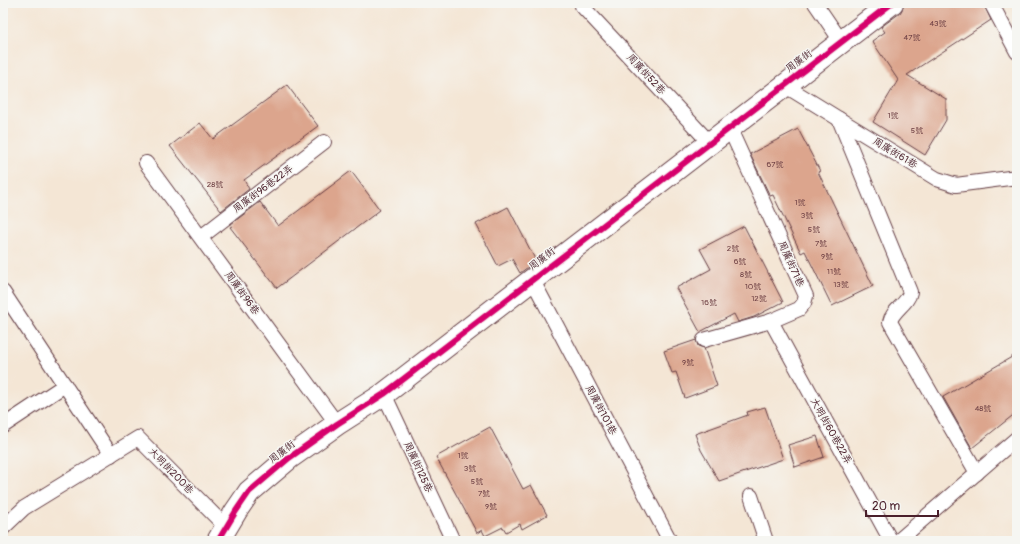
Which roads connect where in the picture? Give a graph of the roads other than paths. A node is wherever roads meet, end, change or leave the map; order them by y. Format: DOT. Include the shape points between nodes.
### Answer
graph roads {
  1 [pos="815,3"];
  2 [pos="892,3"];
  3 [pos="991,3"];
  4 [pos="582,6"];
  5 [pos="841,42"];
  6 [pos="1017,52"];
  7 [pos="784,85"];
  8 [pos="839,119"];
  9 [pos="729,127"];
  10 [pos="324,142"];
  11 [pos="709,142"];
  12 [pos="146,163"];
  13 [pos="1017,177"];
  14 [pos="200,237"];
  15 [pos="532,279"];
  16 [pos="3,292"];
  17 [pos="770,321"];
  18 [pos="704,340"];
  19 [pos="65,385"];
  20 [pos="384,394"];
  21 [pos="337,424"];
  22 [pos="3,426"];
  23 [pos="1017,438"];
  24 [pos="110,455"];
  25 [pos="977,473"];
  26 [pos="751,496"];
  27 [pos="3,528"];
  28 [pos="222,534"];
  29 [pos="453,541"];
  30 [pos="670,541"];
  31 [pos="766,541"];
  32 [pos="891,541"];
  33 [pos="898,541"];
  1 -- 5 [label="lane"];
  2 -- 5 [label="street, 周廣街"];
  3 -- 6 [label="lane"];
  4 -- 11 [label="lane, 周廣街52巷"];
  5 -- 7 [label="street, 周廣街"];
  7 -- 8 [label="lane, 周廣街61巷"];
  7 -- 9 [label="street, 周廣街"];
  8 -- 13 [label="lane, 周廣街61巷" via="938,178 956,185"];
  8 -- 25 [label="lane" via="910,292 910,298 893,315 890,322"];
  9 -- 11 [label="street, 周廣街"];
  9 -- 17 [label="lane, 周廣街71巷" via="806,296 804,304 799,309"];
  10 -- 14 [label="lane, 周廣街96巷22弄"];
  11 -- 15 [label="street, 周廣街"];
  12 -- 14 [label="lane, 周廣街96巷"];
  14 -- 21 [label="lane, 周廣街96巷"];
  15 -- 20 [label="street, 周廣街"];
  15 -- 30 [label="lane, 周廣街101巷"];
  16 -- 19 [label="lane"];
  17 -- 18 [label="lane, 周廣街71巷"];
  17 -- 32 [label="lane, 大明街60巷22弄"];
  19 -- 22 [label="lane"];
  19 -- 24 [label="lane"];
  20 -- 21 [label="street, 周廣街"];
  20 -- 29 [label="lane, 周廣街125巷"];
  21 -- 28 [label="street, 周廣街" via="289,458 249,492"];
  23 -- 25 [label="lane"];
  24 -- 27 [label="lane, 大明街200巷" via="24,508"];
  24 -- 28 [label="lane, 大明街200巷" via="138,438"];
  25 -- 33 [label="lane"];
  26 -- 31 [label="lane"];
}
